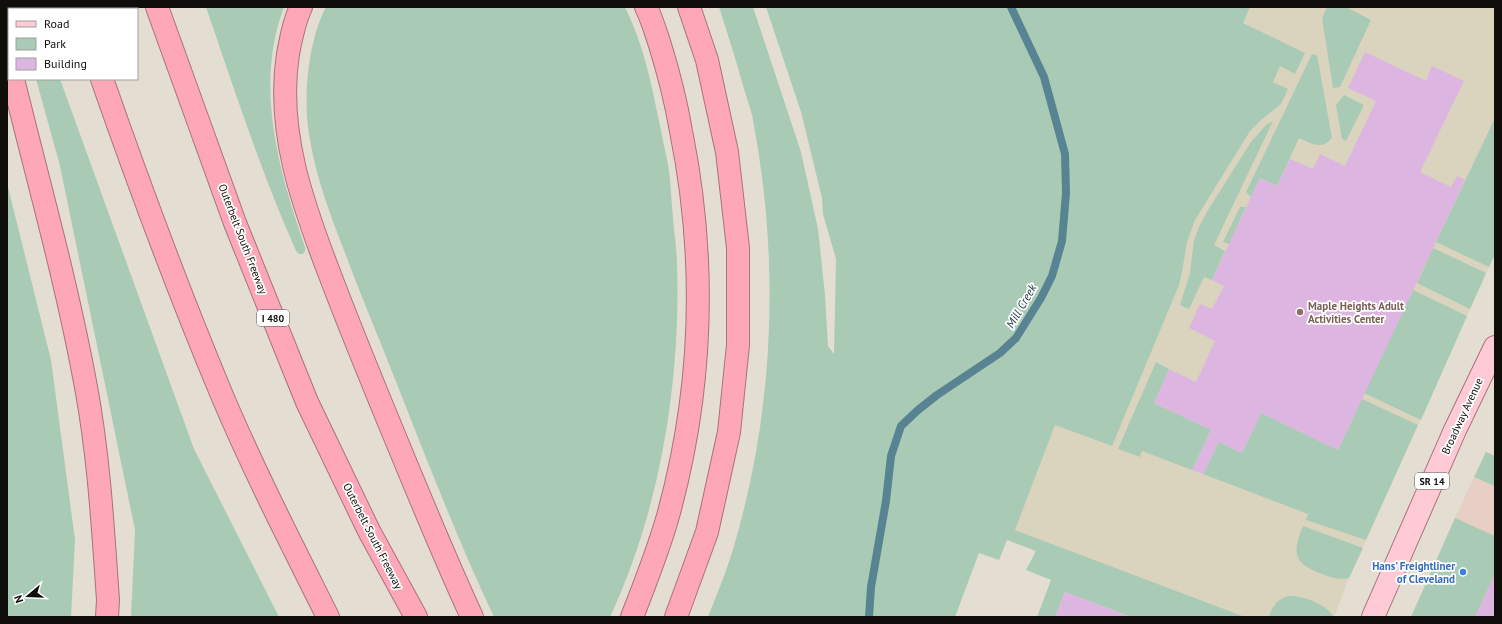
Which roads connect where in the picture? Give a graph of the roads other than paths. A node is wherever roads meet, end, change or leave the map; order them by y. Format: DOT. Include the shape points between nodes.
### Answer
graph roads {
  1 [pos="156,7"];
  2 [pos="301,7"];
  3 [pos="646,7"];
  4 [pos="689,7"];
  5 [pos="13,80"];
  6 [pos="102,80"];
  7 [pos="1495,347"];
  8 [pos="107,617"];
  9 [pos="328,617"];
  10 [pos="416,617"];
  11 [pos="472,617"];
  12 [pos="632,617"];
  13 [pos="676,617"];
  14 [pos="1373,617"];
  1 -- 10 [label="highway, Outerbelt South Freeway / I 480" via="235,223 308,402 369,531"];
  2 -- 11 [label="highway" via="292,35 285,86 288,136 299,187 317,245 345,316"];
  3 -- 12 [label="highway" via="676,101 688,165 699,290 693,390 683,453 658,548"];
  4 -- 13 [label="highway" via="707,60 726,152 738,248 738,345 729,432 707,532"];
  5 -- 8 [label="highway" via="64,283 86,388 100,490"];
  6 -- 9 [label="highway" via="135,173 222,394 282,527"];
  7 -- 14 [label="main road, Broadway Avenue / SR 14"];
}
